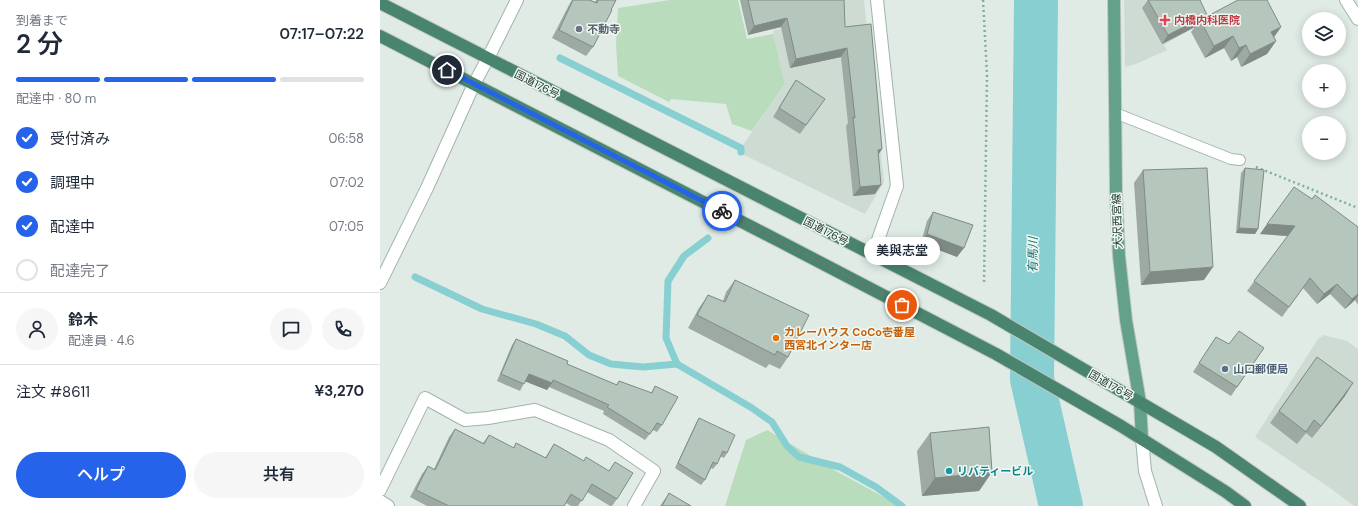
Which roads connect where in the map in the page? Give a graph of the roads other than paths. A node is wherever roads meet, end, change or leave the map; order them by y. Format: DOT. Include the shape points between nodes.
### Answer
graph roads {
  1 [pos="517,0"];
  2 [pos="877,0"];
  3 [pos="1114,0"];
  4 [pos="1346,0"];
  5 [pos="380,3"];
  6 [pos="1358,19"];
  7 [pos="380,36"];
  8 [pos="488,58"];
  9 [pos="474,84"];
  10 [pos="1115,113"];
  11 [pos="1240,160"];
  12 [pos="872,254"];
  13 [pos="380,283"];
  14 [pos="1140,402"];
  15 [pos="1142,439"];
  16 [pos="380,490"];
  17 [pos="380,501"];
  18 [pos="388,506"];
  19 [pos="634,506"];
  20 [pos="1156,506"];
  21 [pos="1245,506"];
  22 [pos="1300,506"];
  1 -- 8 [label="street"];
  2 -- 12 [label="street" via="896,186"];
  3 -- 10 [label="main road, 大沢西宮線"];
  4 -- 6 [label="street"];
  5 -- 8 [label="highway, 国道176号"];
  7 -- 9 [label="highway"];
  8 -- 9 [label="street"];
  8 -- 12 [label="highway, 国道176号"];
  9 -- 13 [label="street"];
  9 -- 15 [label="highway" via="996,354"];
  10 -- 11 [label="lane" via="1231,159"];
  10 -- 14 [label="main road, 大沢西宮線" via="1119,256 1126,320"];
  12 -- 14 [label="highway, 国道176号" via="991,315"];
  14 -- 15 [label="main road, 大沢西宮線"];
  14 -- 22 [label="highway, 国道176号" via="1216,447"];
  15 -- 20 [label="street" via="1146,472"];
  15 -- 21 [label="highway"];
  16 -- 19 [label="street" via="425,398 465,420 535,410 609,440 654,471"];
  17 -- 18 [label="street"];
}
